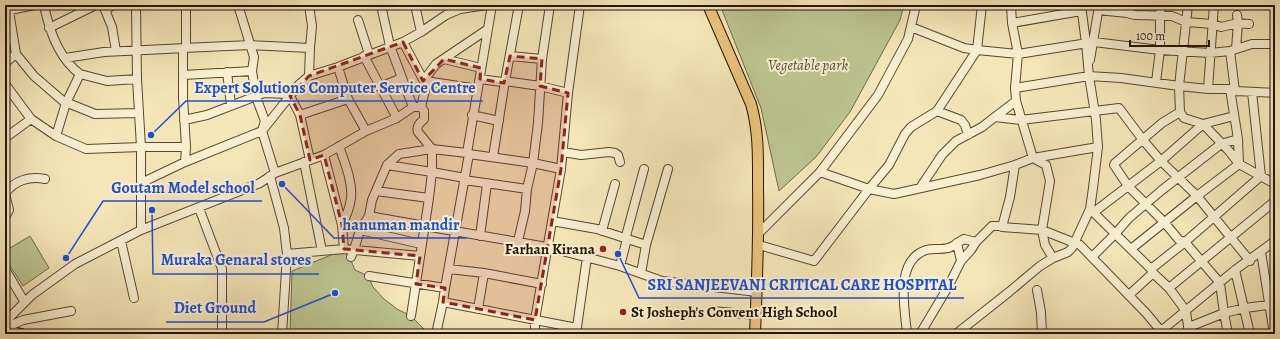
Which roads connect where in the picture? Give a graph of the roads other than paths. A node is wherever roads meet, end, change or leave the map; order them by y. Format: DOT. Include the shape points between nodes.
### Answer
graph roads {
  1 [pos="36,5"];
  2 [pos="44,5"];
  3 [pos="96,5"];
  4 [pos="114,5"];
  5 [pos="136,5"];
  6 [pos="186,5"];
  7 [pos="238,5"];
  8 [pos="309,5"];
  9 [pos="381,5"];
  10 [pos="415,5"];
  11 [pos="487,5"];
  12 [pos="492,5"];
  13 [pos="519,5"];
  14 [pos="550,5"];
  15 [pos="580,5"];
  16 [pos="708,5"];
  17 [pos="916,5"];
  18 [pos="982,5"];
  19 [pos="1011,5"];
  20 [pos="1161,5"];
  21 [pos="1188,5"];
  22 [pos="1214,5"];
  23 [pos="104,7"];
  24 [pos="1081,8"];
  25 [pos="1099,8"];
  26 [pos="7,9"];
  27 [pos="1160,17"];
  28 [pos="1238,19"];
  29 [pos="358,20"];
  30 [pos="1186,22"];
  31 [pos="1012,23"];
  32 [pos="1213,24"];
  33 [pos="1249,24"];
  34 [pos="8,28"];
  35 [pos="49,28"];
  36 [pos="911,28"];
  37 [pos="488,29"];
  38 [pos="421,32"];
  39 [pos="403,42"];
  40 [pos="1090,43"];
  41 [pos="1275,44"];
  42 [pos="250,45"];
  43 [pos="390,46"];
  44 [pos="184,48"];
  45 [pos="310,48"];
  46 [pos="137,49"];
  47 [pos="976,50"];
  48 [pos="1160,50"];
  49 [pos="1233,50"];
  50 [pos="116,51"];
  51 [pos="1183,51"];
  52 [pos="1210,53"];
  53 [pos="16,54"];
  54 [pos="1018,54"];
  55 [pos="366,55"];
  56 [pos="510,56"];
  57 [pos="65,58"];
  58 [pos="444,59"];
  59 [pos="542,59"];
  60 [pos="5,63"];
  61 [pos="338,67"];
  62 [pos="481,68"];
  63 [pos="252,71"];
  64 [pos="227,72"];
  65 [pos="1089,72"];
  66 [pos="80,74"];
  67 [pos="183,75"];
  68 [pos="310,76"];
  69 [pos="402,78"];
  70 [pos="480,79"];
  71 [pos="137,80"];
  72 [pos="504,81"];
  73 [pos="1156,82"];
  74 [pos="426,83"];
  75 [pos="5,84"];
  76 [pos="540,86"];
  77 [pos="1179,86"];
  78 [pos="380,87"];
  79 [pos="478,88"];
  80 [pos="1015,88"];
  81 [pos="1208,89"];
  82 [pos="1232,90"];
  83 [pos="1252,92"];
  84 [pos="568,93"];
  85 [pos="1275,94"];
  86 [pos="290,96"];
  87 [pos="256,97"];
  88 [pos="348,99"];
  89 [pos="1016,101"];
  90 [pos="66,103"];
  91 [pos="231,105"];
  92 [pos="417,107"];
  93 [pos="1095,110"];
  94 [pos="938,111"];
  95 [pos="1180,112"];
  96 [pos="139,113"];
  97 [pos="300,115"];
  98 [pos="472,115"];
  99 [pos="1234,116"];
  100 [pos="995,117"];
  101 [pos="397,118"];
  102 [pos="31,119"];
  103 [pos="184,120"];
  104 [pos="1022,120"];
  105 [pos="499,121"];
  106 [pos="1203,124"];
  107 [pos="262,131"];
  108 [pos="366,131"];
  109 [pos="968,135"];
  110 [pos="56,136"];
  111 [pos="5,138"];
  112 [pos="1238,139"];
  113 [pos="1143,140"];
  114 [pos="1221,144"];
  115 [pos="339,146"];
  116 [pos="141,147"];
  117 [pos="186,147"];
  118 [pos="1098,147"];
  119 [pos="432,149"];
  120 [pos="563,152"];
  121 [pos="468,153"];
  122 [pos="324,155"];
  123 [pos="493,157"];
  124 [pos="1033,158"];
  125 [pos="1161,160"];
  126 [pos="307,161"];
  127 [pos="185,162"];
  128 [pos="620,162"];
  129 [pos="534,163"];
  130 [pos="387,164"];
  131 [pos="1239,164"];
  132 [pos="1015,165"];
  133 [pos="561,169"];
  134 [pos="644,169"];
  135 [pos="668,169"];
  136 [pos="432,172"];
  137 [pos="820,172"];
  138 [pos="273,175"];
  139 [pos="1262,176"];
  140 [pos="1178,178"];
  141 [pos="45,179"];
  142 [pos="464,179"];
  143 [pos="141,183"];
  144 [pos="487,184"];
  145 [pos="615,184"];
  146 [pos="1275,184"];
  147 [pos="1128,186"];
  148 [pos="920,188"];
  149 [pos="527,189"];
  150 [pos="869,189"];
  151 [pos="376,191"];
  152 [pos="1197,196"];
  153 [pos="429,198"];
  154 [pos="1275,201"];
  155 [pos="1146,204"];
  156 [pos="199,208"];
  157 [pos="1092,210"];
  158 [pos="369,216"];
  159 [pos="1213,216"];
  160 [pos="5,217"];
  161 [pos="552,222"];
  162 [pos="1164,222"];
  163 [pos="342,225"];
  164 [pos="425,226"];
  165 [pos="1002,226"];
  166 [pos="141,230"];
  167 [pos="360,230"];
  168 [pos="1042,230"];
  169 [pos="455,231"];
  170 [pos="602,231"];
  171 [pos="759,233"];
  172 [pos="1116,233"];
  173 [pos="480,236"];
  174 [pos="1231,238"];
  175 [pos="627,239"];
  176 [pos="1275,240"];
  177 [pos="121,241"];
  178 [pos="518,241"];
  179 [pos="976,242"];
  180 [pos="1076,242"];
  181 [pos="1185,242"];
  182 [pos="957,243"];
  183 [pos="422,244"];
  184 [pos="646,245"];
  185 [pos="759,245"];
  186 [pos="547,247"];
  187 [pos="949,248"];
  188 [pos="344,249"];
  189 [pos="1131,249"];
  190 [pos="322,251"];
  191 [pos="1261,252"];
  192 [pos="352,253"];
  193 [pos="287,254"];
  194 [pos="420,256"];
  195 [pos="587,257"];
  196 [pos="960,257"];
  197 [pos="1092,257"];
  198 [pos="1053,258"];
  199 [pos="1250,261"];
  200 [pos="1201,262"];
  201 [pos="620,266"];
  202 [pos="5,269"];
  203 [pos="449,269"];
  204 [pos="1235,270"];
  205 [pos="1152,271"];
  206 [pos="484,273"];
  207 [pos="641,273"];
  208 [pos="369,276"];
  209 [pos="1220,283"];
  210 [pos="416,284"];
  211 [pos="542,284"];
  212 [pos="444,288"];
  213 [pos="1169,288"];
  214 [pos="1037,290"];
  215 [pos="757,292"];
  216 [pos="1129,295"];
  217 [pos="134,298"];
  218 [pos="24,301"];
  219 [pos="443,302"];
  220 [pos="1273,305"];
  221 [pos="1245,308"];
  222 [pos="478,309"];
  223 [pos="71,311"];
  224 [pos="712,311"];
  225 [pos="1186,311"];
  226 [pos="1224,313"];
  227 [pos="756,315"];
  228 [pos="411,316"];
  229 [pos="535,320"];
  230 [pos="5,322"];
  231 [pos="1189,330"];
  232 [pos="576,331"];
  233 [pos="5,332"];
  234 [pos="1160,332"];
  235 [pos="21,334"];
  236 [pos="222,334"];
  237 [pos="282,334"];
  238 [pos="436,334"];
  239 [pos="535,334"];
  240 [pos="755,334"];
  241 [pos="906,334"];
  242 [pos="920,334"];
  243 [pos="956,334"];
  244 [pos="1042,334"];
  245 [pos="1228,334"];
  246 [pos="1250,334"];
  247 [pos="1274,334"];
  1 -- 26 [label="street"];
  2 -- 35 [label="street"];
  3 -- 35 [label="street"];
  4 -- 23 [label="street"];
  5 -- 46 [label="street"];
  6 -- 44 [label="street"];
  7 -- 42 [label="street"];
  8 -- 45 [label="street" via="312,26"];
  9 -- 43 [label="street"];
  10 -- 38 [label="street"];
  11 -- 38 [label="street" via="460,9"];
  12 -- 37 [label="street"];
  13 -- 56 [label="street"];
  14 -- 59 [label="street"];
  15 -- 84 [label="street"];
  16 -- 171 [label="main road" via="756,120"];
  17 -- 36 [label="street"];
  18 -- 47 [label="street"];
  19 -- 31 [label="street"];
  20 -- 27 [label="street"];
  21 -- 30 [label="street"];
  22 -- 32 [label="street"];
  23 -- 50 [label="street" via="112,27"];
  24 -- 31 [label="street"];
  24 -- 40 [label="street"];
  25 -- 27 [label="street" via="1136,16"];
  25 -- 40 [label="street"];
  26 -- 34 [label="street"];
  27 -- 30 [label="street" via="1172,16"];
  27 -- 48 [label="street"];
  28 -- 32 [label="street" via="1221,27"];
  28 -- 33 [label="street"];
  28 -- 49 [label="street"];
  29 -- 55 [label="street" via="369,54"];
  30 -- 32 [label="street"];
  30 -- 51 [label="street"];
  31 -- 54 [label="street"];
  32 -- 52 [label="street"];
  34 -- 53 [label="street"];
  35 -- 57 [label="street"];
  36 -- 47 [label="street"];
  36 -- 137 [label="street" via="908,39 878,94"];
  37 -- 58 [label="street"];
  37 -- 62 [label="street"];
  38 -- 39 [label="street"];
  39 -- 43 [label="street"];
  39 -- 74 [label="street"];
  40 -- 48 [label="street"];
  40 -- 54 [label="street"];
  40 -- 65 [label="street"];
  41 -- 49 [label="street" via="1252,44"];
  42 -- 44 [label="street"];
  42 -- 45 [label="street"];
  42 -- 63 [label="street" via="254,58"];
  43 -- 55 [label="street"];
  43 -- 69 [label="street"];
  44 -- 46 [label="street"];
  44 -- 67 [label="street"];
  45 -- 68 [label="street"];
  46 -- 50 [label="street"];
  46 -- 71 [label="street"];
  47 -- 54 [label="street"];
  47 -- 94 [label="street"];
  48 -- 51 [label="street"];
  48 -- 73 [label="street"];
  49 -- 52 [label="street"];
  49 -- 82 [label="street"];
  50 -- 57 [label="street"];
  51 -- 52 [label="street"];
  51 -- 77 [label="street"];
  52 -- 81 [label="street"];
  53 -- 60 [label="street"];
  53 -- 90 [label="street" via="34,76"];
  54 -- 80 [label="street"];
  55 -- 61 [label="street"];
  55 -- 78 [label="street"];
  56 -- 59 [label="street"];
  56 -- 72 [label="street"];
  57 -- 66 [label="street"];
  58 -- 62 [label="street"];
  58 -- 74 [label="street" via="436,64 427,76"];
  59 -- 76 [label="street"];
  61 -- 68 [label="street"];
  61 -- 88 [label="street"];
  62 -- 70 [label="street"];
  63 -- 64 [label="street"];
  63 -- 87 [label="street"];
  64 -- 67 [label="street"];
  64 -- 91 [label="street"];
  65 -- 73 [label="street"];
  65 -- 80 [label="street"];
  65 -- 93 [label="street"];
  66 -- 71 [label="street" via="107,81"];
  66 -- 90 [label="street"];
  67 -- 103 [label="street"];
  68 -- 86 [label="street"];
  68 -- 87 [label="street" via="288,94 264,93"];
  69 -- 78 [label="street"];
  69 -- 92 [label="street"];
  70 -- 72 [label="street"];
  70 -- 79 [label="street"];
  71 -- 96 [label="street"];
  72 -- 76 [label="street"];
  72 -- 105 [label="street"];
  73 -- 77 [label="street"];
  74 -- 79 [label="street"];
  74 -- 92 [label="street"];
  75 -- 102 [label="street"];
  76 -- 84 [label="street"];
  76 -- 129 [label="street"];
  77 -- 81 [label="street"];
  77 -- 95 [label="street"];
  78 -- 101 [label="street"];
  79 -- 98 [label="street"];
  80 -- 89 [label="street"];
  81 -- 82 [label="street"];
  82 -- 83 [label="street"];
  82 -- 99 [label="street"];
  83 -- 85 [label="street"];
  83 -- 139 [label="street"];
  84 -- 120 [label="street"];
  86 -- 97 [label="street"];
  86 -- 107 [label="street"];
  87 -- 91 [label="street"];
  87 -- 107 [label="street" via="265,121"];
  88 -- 97 [label="street"];
  88 -- 108 [label="street"];
  89 -- 100 [label="street"];
  89 -- 104 [label="street"];
  90 -- 96 [label="street" via="95,114"];
  90 -- 110 [label="street"];
  91 -- 103 [label="street" via="207,115"];
  92 -- 101 [label="street"];
  92 -- 119 [label="street" via="424,111 424,119 417,129"];
  93 -- 104 [label="street"];
  93 -- 113 [label="street" via="1119,108"];
  93 -- 118 [label="street"];
  94 -- 109 [label="street" via="961,120"];
  94 -- 150 [label="street" via="911,126 889,164"];
  95 -- 106 [label="street" via="1184,118"];
  95 -- 113 [label="street" via="1162,123"];
  96 -- 116 [label="street"];
  97 -- 126 [label="street"];
  98 -- 105 [label="street"];
  98 -- 121 [label="street"];
  99 -- 106 [label="street"];
  99 -- 112 [label="street"];
  100 -- 104 [label="street"];
  100 -- 109 [label="street"];
  101 -- 108 [label="street"];
  102 -- 110 [label="street"];
  102 -- 111 [label="street"];
  103 -- 117 [label="street"];
  104 -- 124 [label="street"];
  105 -- 123 [label="street"];
  106 -- 114 [label="street"];
  106 -- 125 [label="street"];
  107 -- 127 [label="street"];
  107 -- 138 [label="street"];
  108 -- 115 [label="street"];
  109 -- 148 [label="street" via="956,141 942,155"];
  110 -- 116 [label="street" via="86,149"];
  112 -- 114 [label="street"];
  112 -- 131 [label="street"];
  113 -- 125 [label="street"];
  113 -- 147 [label="street" via="1115,163"];
  114 -- 131 [label="street"];
  114 -- 140 [label="street"];
  115 -- 122 [label="street"];
  115 -- 163 [label="street" via="348,172 351,197"];
  116 -- 117 [label="street"];
  116 -- 143 [label="street"];
  117 -- 127 [label="street"];
  118 -- 124 [label="street"];
  118 -- 157 [label="street"];
  119 -- 121 [label="street"];
  119 -- 130 [label="street" via="399,154"];
  119 -- 136 [label="street"];
  120 -- 128 [label="street" via="581,155 615,153"];
  120 -- 133 [label="street"];
  121 -- 123 [label="street"];
  121 -- 142 [label="street"];
  122 -- 126 [label="street"];
  122 -- 163 [label="street"];
  123 -- 129 [label="street"];
  124 -- 132 [label="street"];
  124 -- 168 [label="street" via="1046,165 1050,181"];
  125 -- 140 [label="street"];
  125 -- 147 [label="street"];
  126 -- 138 [label="street"];
  126 -- 190 [label="street"];
  127 -- 143 [label="street"];
  129 -- 133 [label="street"];
  129 -- 149 [label="street"];
  130 -- 136 [label="street"];
  130 -- 151 [label="street"];
  131 -- 139 [label="street"];
  131 -- 152 [label="street"];
  132 -- 148 [label="street"];
  132 -- 165 [label="street"];
  133 -- 161 [label="street"];
  134 -- 175 [label="street"];
  135 -- 184 [label="street"];
  136 -- 142 [label="street"];
  136 -- 153 [label="street"];
  137 -- 150 [label="street"];
  137 -- 171 [label="street"];
  138 -- 156 [label="street" via="260,184"];
  138 -- 193 [label="street"];
  139 -- 146 [label="street"];
  139 -- 159 [label="street"];
  140 -- 152 [label="street"];
  140 -- 155 [label="street"];
  141 -- 160 [label="street" via="25,179 13,185 5,194 9,210"];
  142 -- 144 [label="street"];
  142 -- 169 [label="street"];
  143 -- 166 [label="street"];
  144 -- 149 [label="street"];
  144 -- 173 [label="street"];
  145 -- 170 [label="street"];
  147 -- 155 [label="street"];
  147 -- 157 [label="street"];
  148 -- 150 [label="street" via="894,194"];
  149 -- 178 [label="street"];
  150 -- 185 [label="street" via="814,261"];
  151 -- 153 [label="street"];
  151 -- 158 [label="street"];
  152 -- 159 [label="street"];
  152 -- 162 [label="street"];
  153 -- 164 [label="street"];
  154 -- 174 [label="street"];
  155 -- 162 [label="street"];
  155 -- 172 [label="street"];
  156 -- 166 [label="street"];
  156 -- 236 [label="street" via="222,269"];
  157 -- 172 [label="street"];
  157 -- 180 [label="street"];
  158 -- 164 [label="street"];
  158 -- 167 [label="street"];
  159 -- 174 [label="street"];
  159 -- 181 [label="street"];
  161 -- 170 [label="street"];
  161 -- 186 [label="street"];
  162 -- 181 [label="street" via="1179,240"];
  162 -- 189 [label="street"];
  163 -- 188 [label="street"];
  164 -- 169 [label="street"];
  164 -- 183 [label="street"];
  165 -- 168 [label="street"];
  165 -- 179 [label="street" via="992,226"];
  166 -- 177 [label="street"];
  167 -- 183 [label="street"];
  167 -- 192 [label="street"];
  168 -- 180 [label="street"];
  168 -- 198 [label="street" via="1045,245"];
  169 -- 173 [label="street"];
  169 -- 203 [label="street"];
  170 -- 175 [label="street"];
  171 -- 185 [label="main road"];
  172 -- 189 [label="street"];
  172 -- 197 [label="street"];
  173 -- 178 [label="street"];
  174 -- 199 [label="street"];
  174 -- 200 [label="street"];
  175 -- 184 [label="street"];
  175 -- 201 [label="street"];
  176 -- 191 [label="street"];
  177 -- 217 [label="street"];
  177 -- 218 [label="street" via="75,264"];
  178 -- 186 [label="street"];
  179 -- 182 [label="street" via="966,239"];
  179 -- 196 [label="street" via="974,247"];
  180 -- 197 [label="street"];
  180 -- 198 [label="street" via="1068,252"];
  181 -- 200 [label="street"];
  181 -- 205 [label="street"];
  182 -- 187 [label="street"];
  182 -- 196 [label="street"];
  183 -- 194 [label="street"];
  184 -- 207 [label="street"];
  185 -- 215 [label="main road"];
  186 -- 195 [label="street"];
  186 -- 211 [label="street"];
  187 -- 196 [label="street"];
  187 -- 241 [label="street" via="925,251 909,265 903,285"];
  188 -- 190 [label="street"];
  188 -- 192 [label="street"];
  189 -- 205 [label="street"];
  190 -- 193 [label="street"];
  191 -- 199 [label="street"];
  191 -- 220 [label="street"];
  192 -- 194 [label="street"];
  193 -- 237 [label="street"];
  194 -- 210 [label="street"];
  195 -- 201 [label="street"];
  195 -- 232 [label="street"];
  196 -- 242 [label="street" via="948,287"];
  197 -- 216 [label="street"];
  198 -- 243 [label="street"];
  199 -- 204 [label="street"];
  200 -- 209 [label="street"];
  200 -- 213 [label="street"];
  201 -- 207 [label="street"];
  202 -- 218 [label="street"];
  203 -- 206 [label="street"];
  203 -- 212 [label="street"];
  204 -- 209 [label="street"];
  204 -- 221 [label="street"];
  205 -- 213 [label="street"];
  205 -- 216 [label="street"];
  206 -- 211 [label="street"];
  206 -- 222 [label="street"];
  207 -- 215 [label="street" via="662,281"];
  208 -- 210 [label="street"];
  209 -- 225 [label="street"];
  209 -- 226 [label="street"];
  210 -- 212 [label="street"];
  210 -- 228 [label="street"];
  211 -- 229 [label="street"];
  212 -- 219 [label="street"];
  213 -- 225 [label="street"];
  214 -- 244 [label="street"];
  215 -- 227 [label="main road"];
  216 -- 234 [label="street"];
  218 -- 230 [label="street"];
  219 -- 222 [label="street"];
  219 -- 238 [label="street"];
  220 -- 221 [label="street"];
  220 -- 247 [label="street"];
  221 -- 226 [label="street"];
  221 -- 246 [label="street"];
  222 -- 229 [label="street"];
  223 -- 233 [label="street" via="23,320"];
  224 -- 227 [label="street"];
  225 -- 231 [label="street"];
  225 -- 234 [label="street"];
  226 -- 231 [label="street"];
  226 -- 245 [label="street"];
  227 -- 240 [label="main road"];
  229 -- 232 [label="street"];
  229 -- 239 [label="street"];
  233 -- 235 [label="main road"];
}
